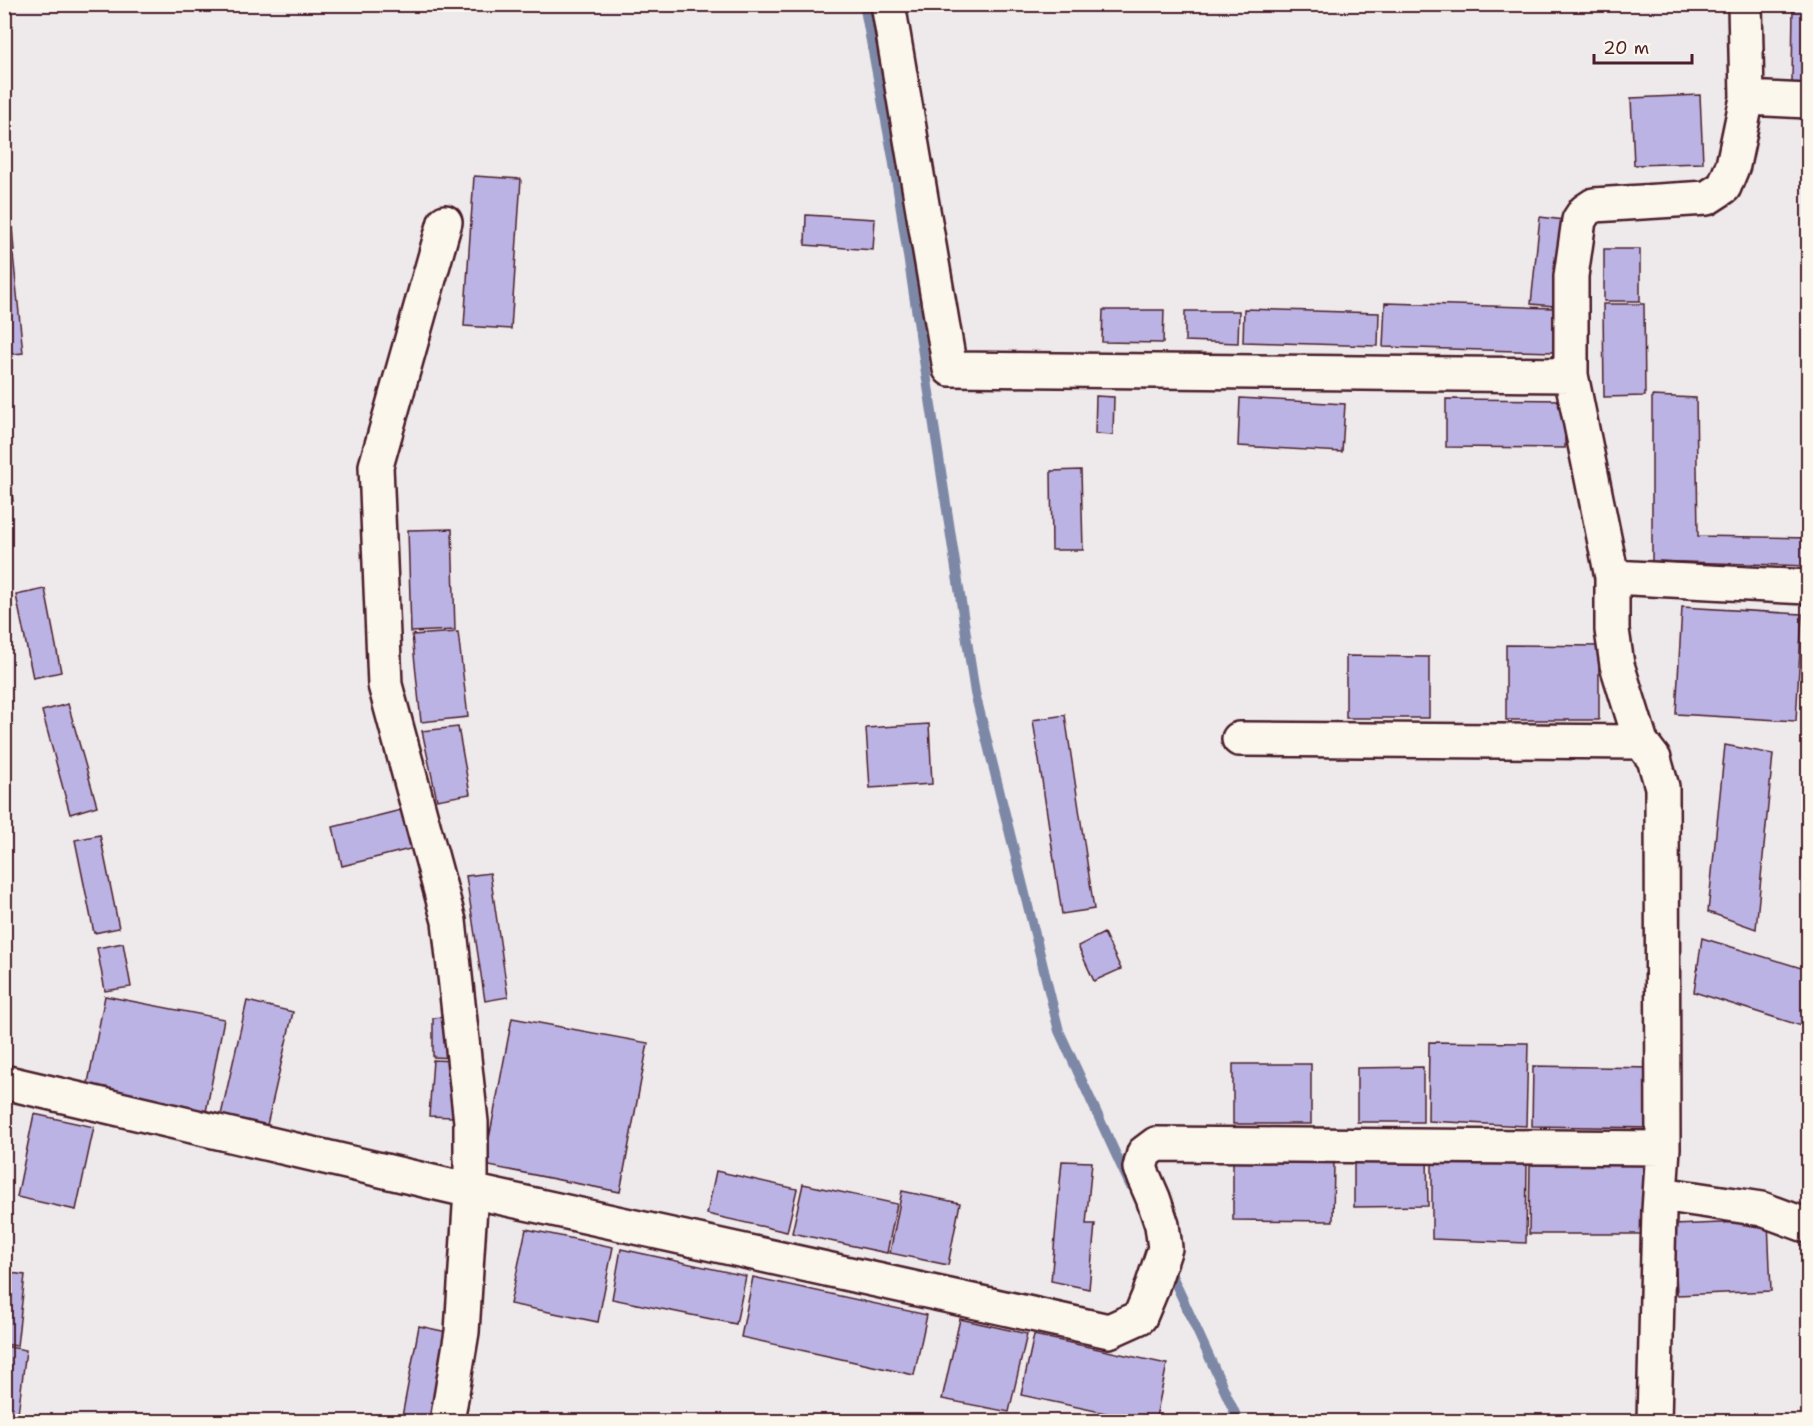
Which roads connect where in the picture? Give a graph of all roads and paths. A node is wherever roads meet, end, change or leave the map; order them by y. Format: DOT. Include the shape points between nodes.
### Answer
graph roads {
  1 [pos="888,4"];
  2 [pos="1745,4"];
  3 [pos="1747,98"];
  4 [pos="1809,101"];
  5 [pos="445,222"];
  6 [pos="1571,375"];
  7 [pos="1612,577"];
  8 [pos="1809,587"];
  9 [pos="1239,739"];
  10 [pos="1641,742"];
  11 [pos="4,1082"];
  12 [pos="1663,1148"];
  13 [pos="471,1191"];
  14 [pos="1660,1194"];
  15 [pos="1809,1226"];
  16 [pos="447,1422"];
  17 [pos="1654,1422"];
  1 -- 6 [label="street" via="950,369"];
  2 -- 3 [label="street"];
  3 -- 4 [label="street"];
  3 -- 6 [label="street" via="1724,187 1707,198 1594,205 1579,220 1571,276"];
  5 -- 13 [label="street" via="376,466 385,685 449,921 471,1122"];
  6 -- 7 [label="street"];
  7 -- 8 [label="street"];
  7 -- 10 [label="street" via="1612,630 1617,665"];
  9 -- 10 [label="street"];
  10 -- 12 [label="street" via="1654,759 1662,787"];
  11 -- 13 [label="street"];
  12 -- 13 [label="street" via="1156,1144 1144,1153 1140,1168 1162,1225 1165,1248 1140,1317 1110,1331"];
  12 -- 14 [label="street"];
  13 -- 16 [label="street" via="462,1332"];
  14 -- 15 [label="street" via="1762,1209"];
  14 -- 17 [label="street"];
}
